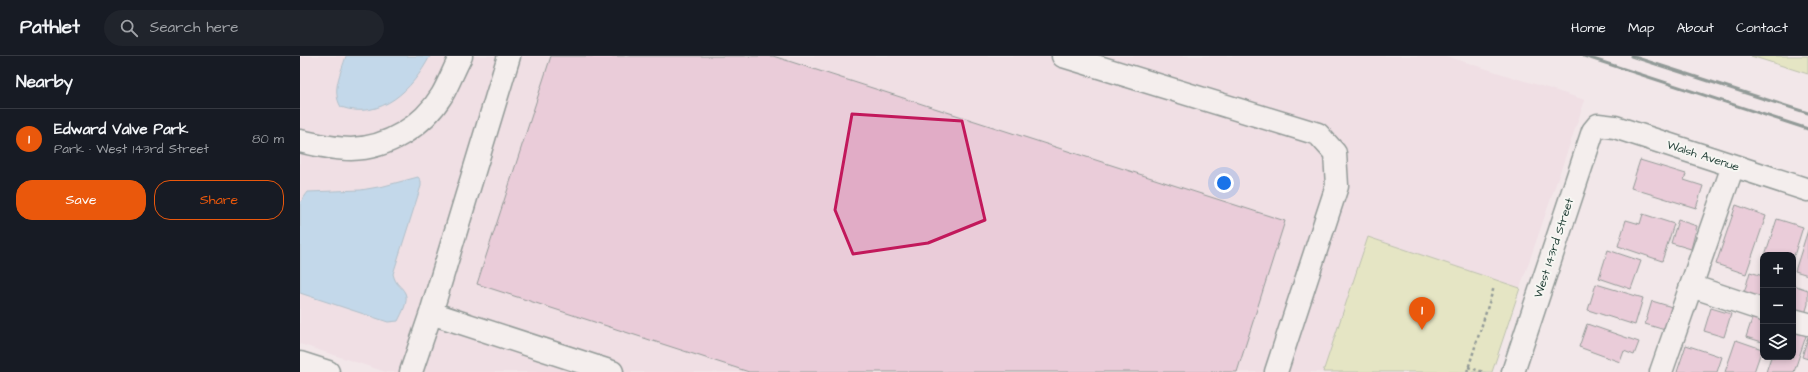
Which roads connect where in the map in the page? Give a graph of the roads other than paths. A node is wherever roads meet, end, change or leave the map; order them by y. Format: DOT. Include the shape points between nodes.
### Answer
graph roads {
  1 [pos="460,56"];
  2 [pos="509,56"];
  3 [pos="1063,56"];
  4 [pos="1598,126"];
  5 [pos="300,141"];
  6 [pos="1733,166"];
  7 [pos="1808,190"];
  8 [pos="1691,286"];
  9 [pos="1760,309"];
  10 [pos="431,312"];
  11 [pos="1796,321"];
  12 [pos="1808,324"];
  13 [pos="300,363"];
  14 [pos="328,372"];
  15 [pos="411,372"];
  16 [pos="612,372"];
  17 [pos="1276,372"];
  18 [pos="1513,372"];
  19 [pos="1661,372"];
  1 -- 5 [label="street" via="442,95 428,114 405,133 380,144 352,149 325,147"];
  2 -- 10 [label="street"];
  3 -- 17 [label="street" via="1318,134 1335,153 1337,186"];
  4 -- 6 [label="street, Walsh Avenue" via="1615,127"];
  4 -- 18 [label="street, West 143rd Street" via="1593,131"];
  6 -- 7 [label="street, Walsh Avenue"];
  6 -- 8 [label="street"];
  8 -- 9 [label="street"];
  8 -- 19 [label="street"];
  10 -- 15 [label="street"];
  10 -- 16 [label="street"];
  11 -- 12 [label="street"];
  13 -- 14 [label="street"];
}
